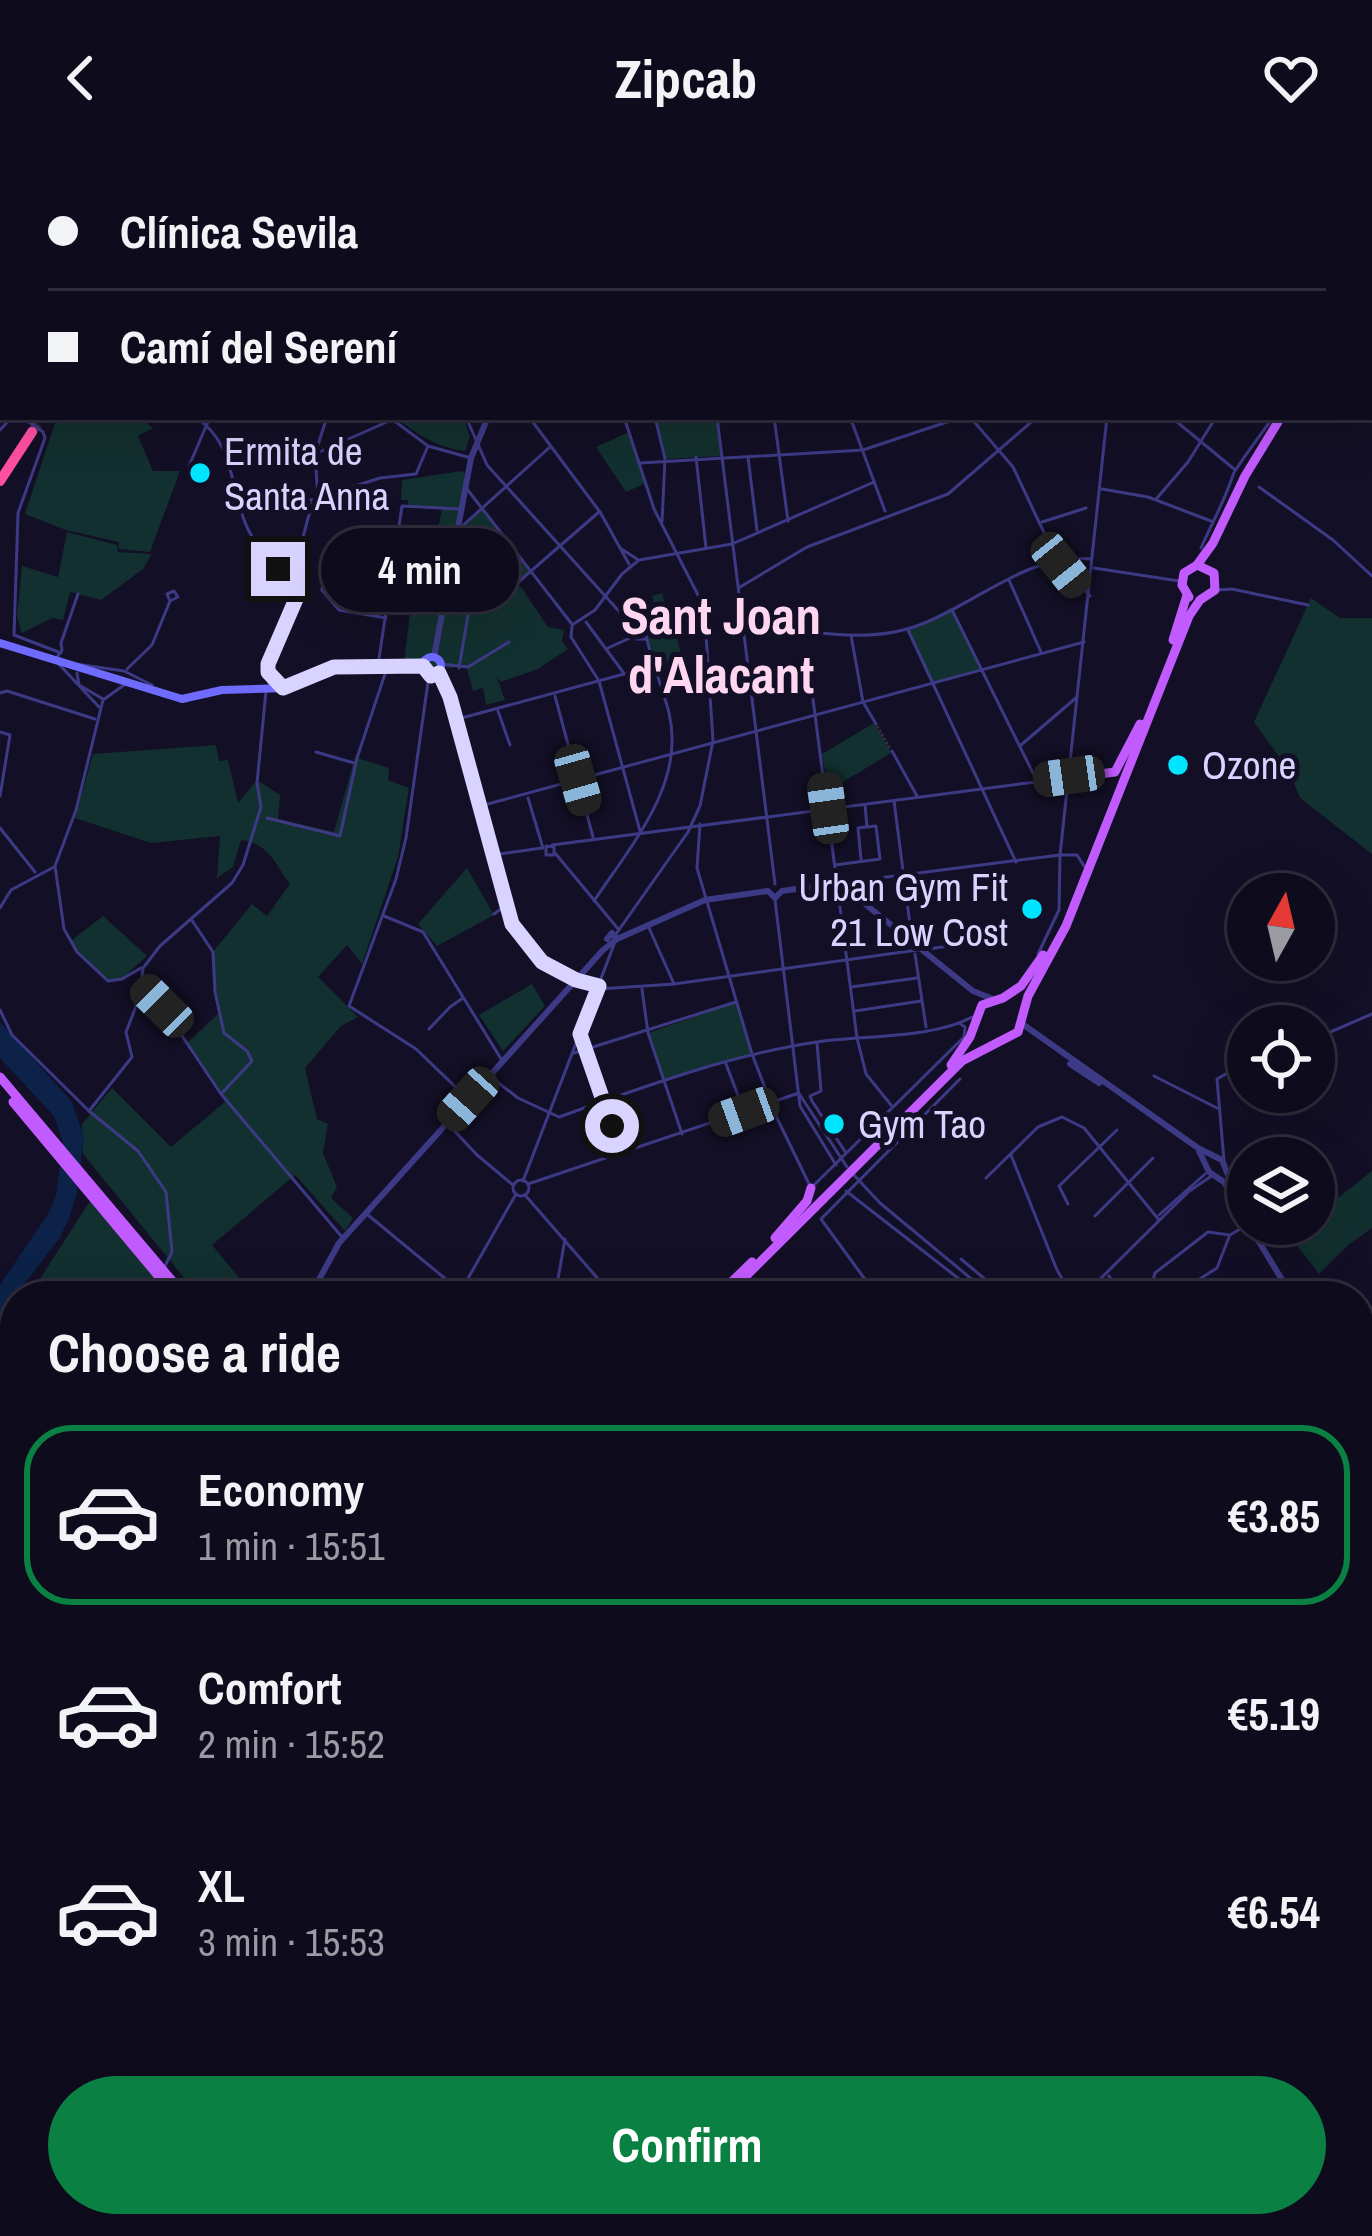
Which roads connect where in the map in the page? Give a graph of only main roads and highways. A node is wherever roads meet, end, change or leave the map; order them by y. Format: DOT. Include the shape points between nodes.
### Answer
graph roads {
  1 [pos="1278,420"];
  2 [pos="1279,420"];
  3 [pos="27,426"];
  4 [pos="0,467"];
  5 [pos="0,481"];
  6 [pos="1215,519"];
  7 [pos="1216,536"];
  8 [pos="1197,565"];
  9 [pos="1214,573"];
  10 [pos="1187,595"];
  11 [pos="1199,600"];
  12 [pos="0,643"];
  13 [pos="433,668"];
  14 [pos="1140,724"];
  15 [pos="1114,791"];
  16 [pos="998,999"];
  17 [pos="978,1015"];
  18 [pos="1021,1020"];
  19 [pos="996,1042"];
  20 [pos="0,1077"];
  21 [pos="0,1087"];
  22 [pos="811,1188"];
  23 [pos="91,1190"];
  24 [pos="775,1238"];
  25 [pos="163,1281"];
  26 [pos="172,1281"];
  27 [pos="732,1281"];
  28 [pos="741,1281"];
  1 -- 7 [label="main road"];
  2 -- 9 [label="main road" via="1214,551"];
  3 -- 4 [label="highway"];
  3 -- 5 [label="highway"];
  6 -- 7 [label="main road"];
  7 -- 8 [label="main road"];
  8 -- 9 [label="main road"];
  8 -- 10 [label="main road" via="1181,581"];
  9 -- 11 [label="main road" via="1215,590"];
  10 -- 11 [label="main road"];
  10 -- 14 [label="main road"];
  11 -- 18 [label="main road"];
  12 -- 13 [label="main road" via="190,699 283,688 334,667"];
  14 -- 15 [label="main road"];
  14 -- 15 [label="main road" via="1114,772 1099,774"];
  15 -- 16 [label="main road" via="1033,973"];
  16 -- 17 [label="main road"];
  16 -- 18 [label="main road" via="1017,1007"];
  17 -- 19 [label="main road" via="983,1036"];
  17 -- 24 [label="main road" via="953,1062"];
  18 -- 19 [label="main road" via="1014,1036"];
  19 -- 28 [label="main road" via="962,1061"];
  20 -- 23 [label="main road"];
  21 -- 23 [label="main road"];
  22 -- 24 [label="main road"];
  23 -- 25 [label="main road"];
  23 -- 26 [label="main road"];
  24 -- 27 [label="main road"];
}
